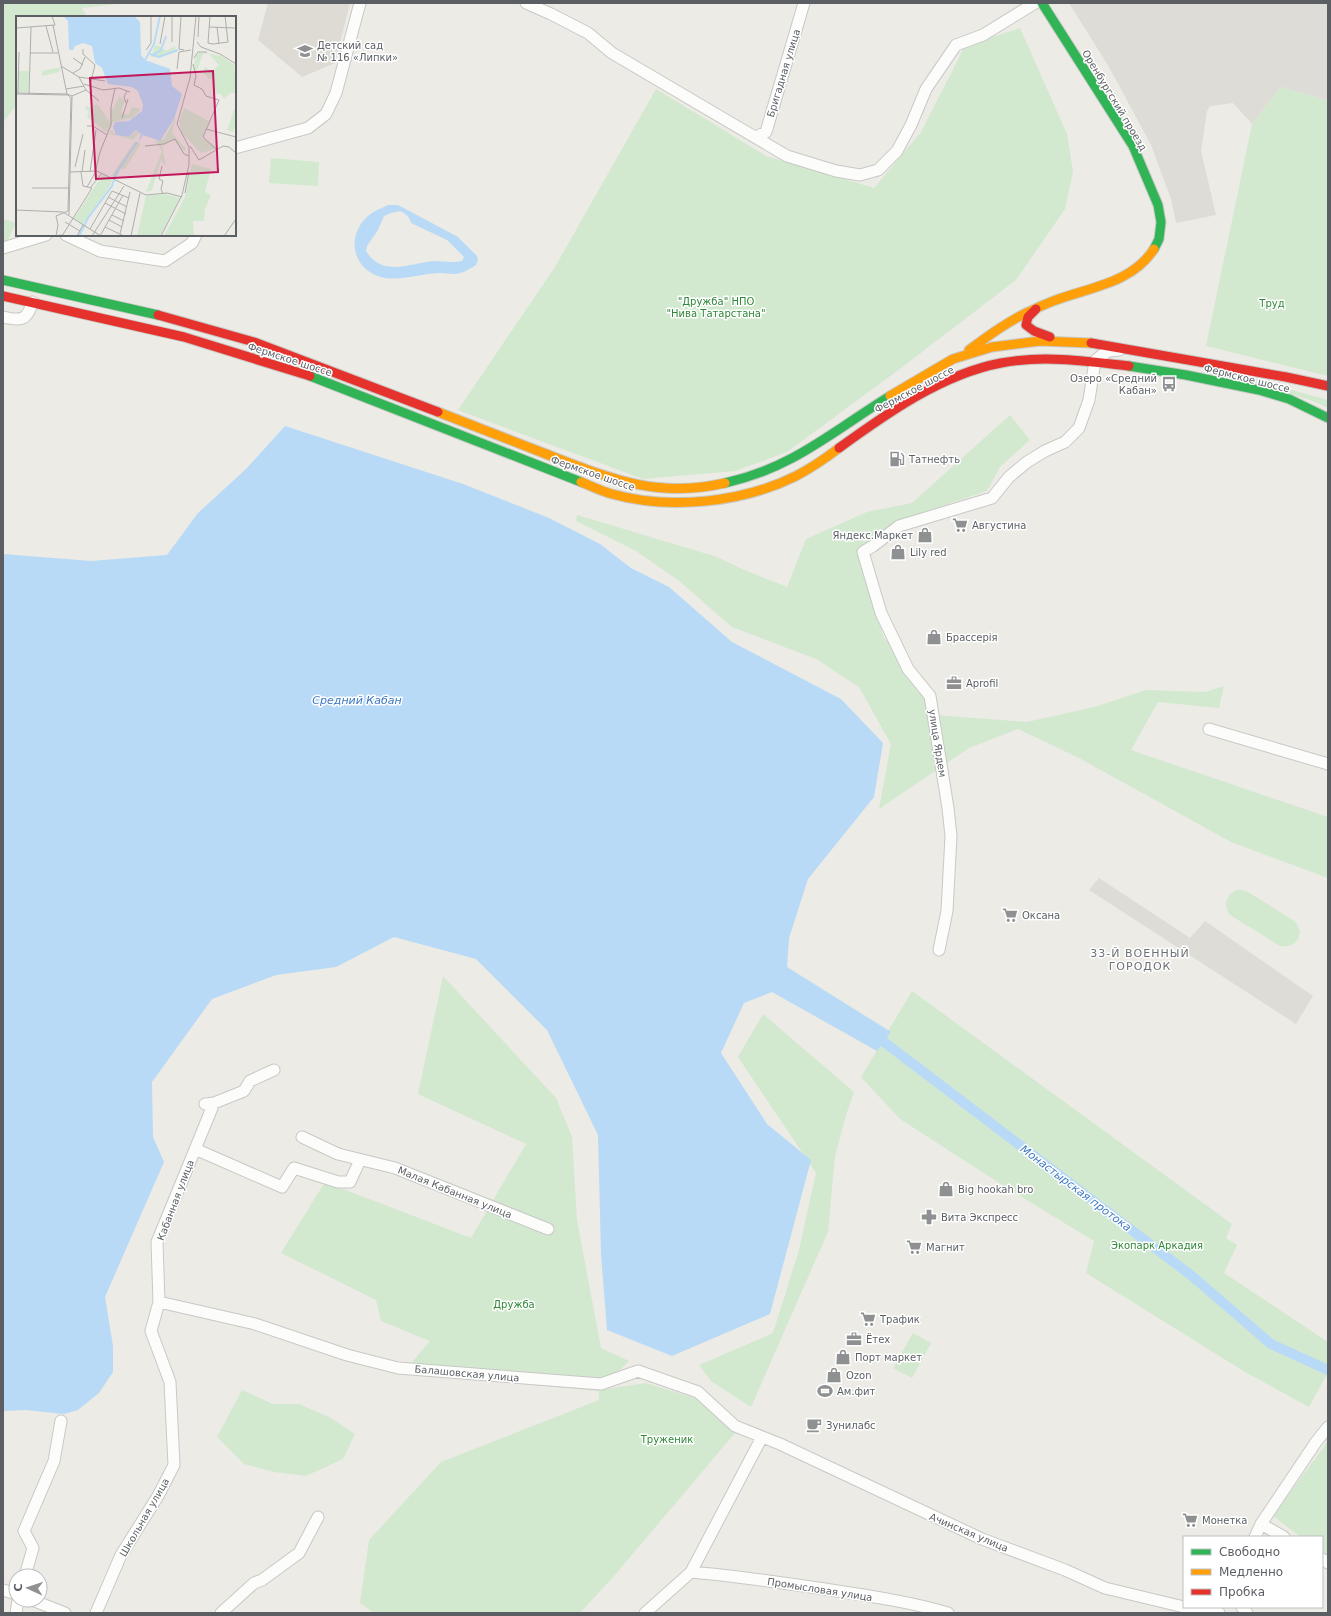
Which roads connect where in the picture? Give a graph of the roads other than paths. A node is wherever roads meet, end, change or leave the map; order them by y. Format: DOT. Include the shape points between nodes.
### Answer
graph roads {
  1 [pos="360,3"];
  2 [pos="526,3"];
  3 [pos="804,3"];
  4 [pos="1035,3"];
  5 [pos="1042,3"];
  6 [pos="756,137"];
  7 [pos="236,148"];
  8 [pos="43,236"];
  9 [pos="68,236"];
  10 [pos="196,236"];
  11 [pos="3,248"];
  12 [pos="3,280"];
  13 [pos="3,296"];
  14 [pos="32,302"];
  15 [pos="1037,309"];
  16 [pos="3,317"];
  17 [pos="1060,340"];
  18 [pos="1125,349"];
  19 [pos="958,358"];
  20 [pos="1096,361"];
  21 [pos="1328,386"];
  22 [pos="1328,418"];
  23 [pos="1209,729"];
  24 [pos="1328,764"];
  25 [pos="940,950"];
  26 [pos="274,1070"];
  27 [pos="302,1137"];
  28 [pos="195,1149"];
  29 [pos="360,1160"];
  30 [pos="548,1229"];
  31 [pos="159,1302"];
  32 [pos="61,1421"];
  33 [pos="1328,1427"];
  34 [pos="762,1437"];
  35 [pos="318,1517"];
  36 [pos="1262,1524"];
  37 [pos="1256,1536"];
  38 [pos="1282,1536"];
  39 [pos="27,1568"];
  40 [pos="691,1572"];
  41 [pos="48,1606"];
  42 [pos="1183,1607"];
  43 [pos="1190,1608"];
  44 [pos="65,1613"];
  45 [pos="96,1613"];
  46 [pos="221,1613"];
  47 [pos="645,1613"];
  48 [pos="948,1613"];
  49 [pos="1219,1613"];
  1 -- 7 [label="street" via="336,93 326,114 308,128"];
  2 -- 6 [label="street" via="588,34 612,53"];
  3 -- 6 [label="street, Бригадная улица" via="766,132"];
  4 -- 6 [label="street" via="983,35 956,45 926,89 897,151 878,170 860,175 836,171 787,156"];
  5 -- 15 [label="main road, Оренбургский проезд" via="1133,146 1158,205 1161,222 1154,250 1132,273"];
  8 -- 11 [label="street"];
  9 -- 10 [label="street" via="100,251 165,261 192,243"];
  12 -- 19 [label="main road, Фермское шоссе" via="163,316 254,342 602,475 650,487 703,487 754,476 800,456 893,393"];
  13 -- 14 [label="main road, Фермское шоссе"];
  14 -- 16 [label="street" via="30,312 24,317 15,320"];
  14 -- 20 [label="main road, Фермское шоссе" via="184,337 297,372 611,494 669,504 728,499 784,482 808,470 903,405 958,377 987,366 1033,360"];
  15 -- 17 [label="main road, Фермское шоссе" via="1028,317 1028,328"];
  15 -- 19 [label="main road, Оренбургский проезд" via="993,332"];
  17 -- 18 [label="main road, Фермское шоссе"];
  17 -- 19 [label="main road, Фермское шоссе" via="1011,343"];
  18 -- 20 [label="street" via="1109,351"];
  18 -- 21 [label="main road, Фермское шоссе"];
  20 -- 22 [label="main road, Фермское шоссе" via="1243,386 1282,397"];
  20 -- 25 [label="street, улица Ярдем" via="1089,400 1079,428 1065,442 1027,462 1009,477 992,498 899,526 863,552 881,613 908,669 930,696 951,836 947,911"];
  23 -- 24 [label="street"];
  26 -- 28 [label="street, Кабанная улица" via="250,1081 244,1091 210,1104"];
  27 -- 29 [label="street, Малая Кабанная улица" via="338,1154"];
  28 -- 29 [label="street" via="282,1187 294,1168 338,1182 350,1182"];
  28 -- 31 [label="street, Кабанная улица" via="157,1242"];
  29 -- 30 [label="street, Малая Кабанная улица" via="395,1168"];
  31 -- 34 [label="street, Балашовская улица" via="255,1324 347,1355 398,1368 601,1384 638,1371 698,1392 735,1426"];
  31 -- 45 [label="street, Школьная улица" via="151,1331 170,1382 174,1465 121,1555"];
  32 -- 39 [label="street" via="54,1461 24,1531 33,1548"];
  33 -- 36 [label="street"];
  34 -- 40 [label="street"];
  34 -- 42 [label="street, Ачинская улица" via="982,1539 1066,1570 1111,1590"];
  35 -- 46 [label="street" via="299,1554 262,1580 254,1582"];
  36 -- 37 [label="street"];
  36 -- 38 [label="street"];
  40 -- 47 [label="street"];
  40 -- 48 [label="street, Промысловая улица" via="748,1577 920,1605"];
  41 -- 44 [label="street"];
  43 -- 49 [label="street, Ачинская улица"];
}
